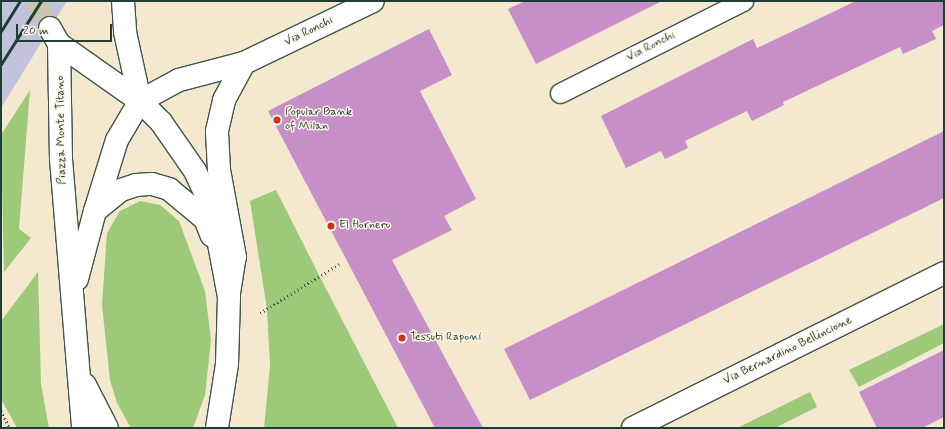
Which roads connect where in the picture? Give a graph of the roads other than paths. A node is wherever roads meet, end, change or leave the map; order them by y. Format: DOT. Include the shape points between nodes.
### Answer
graph roads {
  1 [pos="123,1"];
  2 [pos="373,1"];
  3 [pos="743,1"];
  4 [pos="244,63"];
  5 [pos="560,93"];
  6 [pos="140,101"];
  7 [pos="95,211"];
  8 [pos="224,265"];
  9 [pos="944,273"];
  10 [pos="228,297"];
  11 [pos="72,315"];
  12 [pos="75,359"];
  13 [pos="83,428"];
  14 [pos="107,428"];
  15 [pos="217,428"];
  16 [pos="633,428"];
  1 -- 6 [label="main road" via="125,32"];
  2 -- 4 [label="main road, Via Ronchi"];
  3 -- 5 [label="lane, Via Ronchi"];
  4 -- 6 [label="main road" via="180,80"];
  4 -- 10 [label="main road, Piazza Monte Titano" via="224,100 217,131 219,170 235,257"];
  6 -- 7 [label="main road, Piazza Monte Titano" via="117,140"];
  6 -- 8 [label="main road, Piazza Monte Titano" via="161,122 195,171 212,207"];
  6 -- 11 [label="main road, Piazza Monte Titano" via="54,36"];
  7 -- 8 [label="main road, Piazza Monte Titano" via="121,190 136,185 152,184 169,189 205,219"];
  7 -- 11 [label="main road, Piazza Monte Titano" via="81,257"];
  8 -- 10 [label="main road, Piazza Monte Titano"];
  9 -- 16 [label="main road, Via Bernardino Bellincione"];
  10 -- 15 [label="main road, Piazza Monte Titano" via="227,364"];
  11 -- 12 [label="main road, Piazza Monte Titano"];
  12 -- 13 [label="main road, Piazza Monte Titano"];
  12 -- 14 [label="main road, Piazza Monte Titano" via="90,398"];
}
